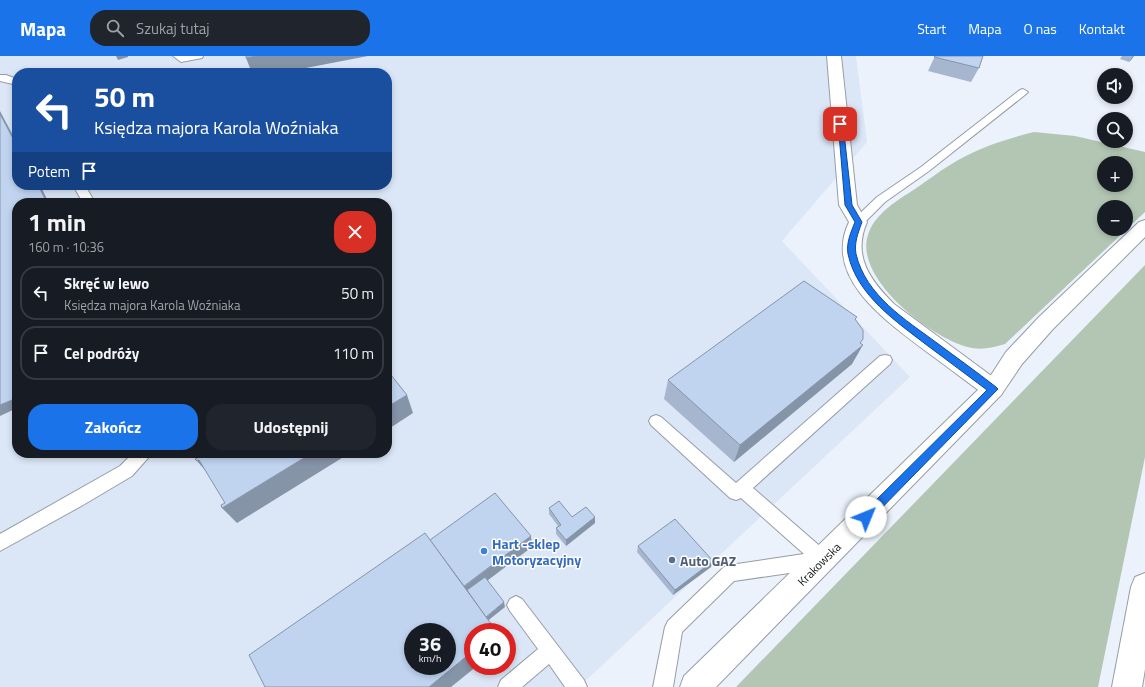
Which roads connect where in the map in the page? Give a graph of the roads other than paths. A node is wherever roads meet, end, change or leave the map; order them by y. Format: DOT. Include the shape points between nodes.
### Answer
graph roads {
  1 [pos="177,56"];
  2 [pos="199,56"];
  3 [pos="834,56"];
  4 [pos="0,78"];
  5 [pos="12,80"];
  6 [pos="1023,92"];
  7 [pos="858,222"];
  8 [pos="1145,226"];
  9 [pos="885,360"];
  10 [pos="993,389"];
  11 [pos="656,421"];
  12 [pos="138,458"];
  13 [pos="741,488"];
  14 [pos="0,543"];
  15 [pos="823,560"];
  16 [pos="1145,587"];
  17 [pos="516,605"];
  18 [pos="550,651"];
  19 [pos="508,687"];
  20 [pos="577,687"];
  21 [pos="663,687"];
  22 [pos="695,687"];
  23 [pos="1127,687"];
  1 -- 2 [label="lane" via="181,59"];
  3 -- 7 [label="street" via="848,205"];
  4 -- 5 [label="lane"];
  6 -- 7 [label="lane" via="924,170 880,200"];
  7 -- 10 [label="street" via="852,241 852,254 862,280 872,294 895,316"];
  8 -- 10 [label="street, Krakowska" via="1046,322 1014,358"];
  9 -- 13 [label="lane"];
  10 -- 15 [label="street, Krakowska"];
  11 -- 13 [label="lane" via="736,493"];
  12 -- 14 [label="lane" via="126,471"];
  13 -- 15 [label="lane"];
  15 -- 21 [label="lane" via="730,574 674,627"];
  15 -- 22 [label="street, Krakowska"];
  16 -- 23 [label="street"];
  17 -- 18 [label="lane"];
  18 -- 19 [label="lane"];
  18 -- 20 [label="lane"];
}
